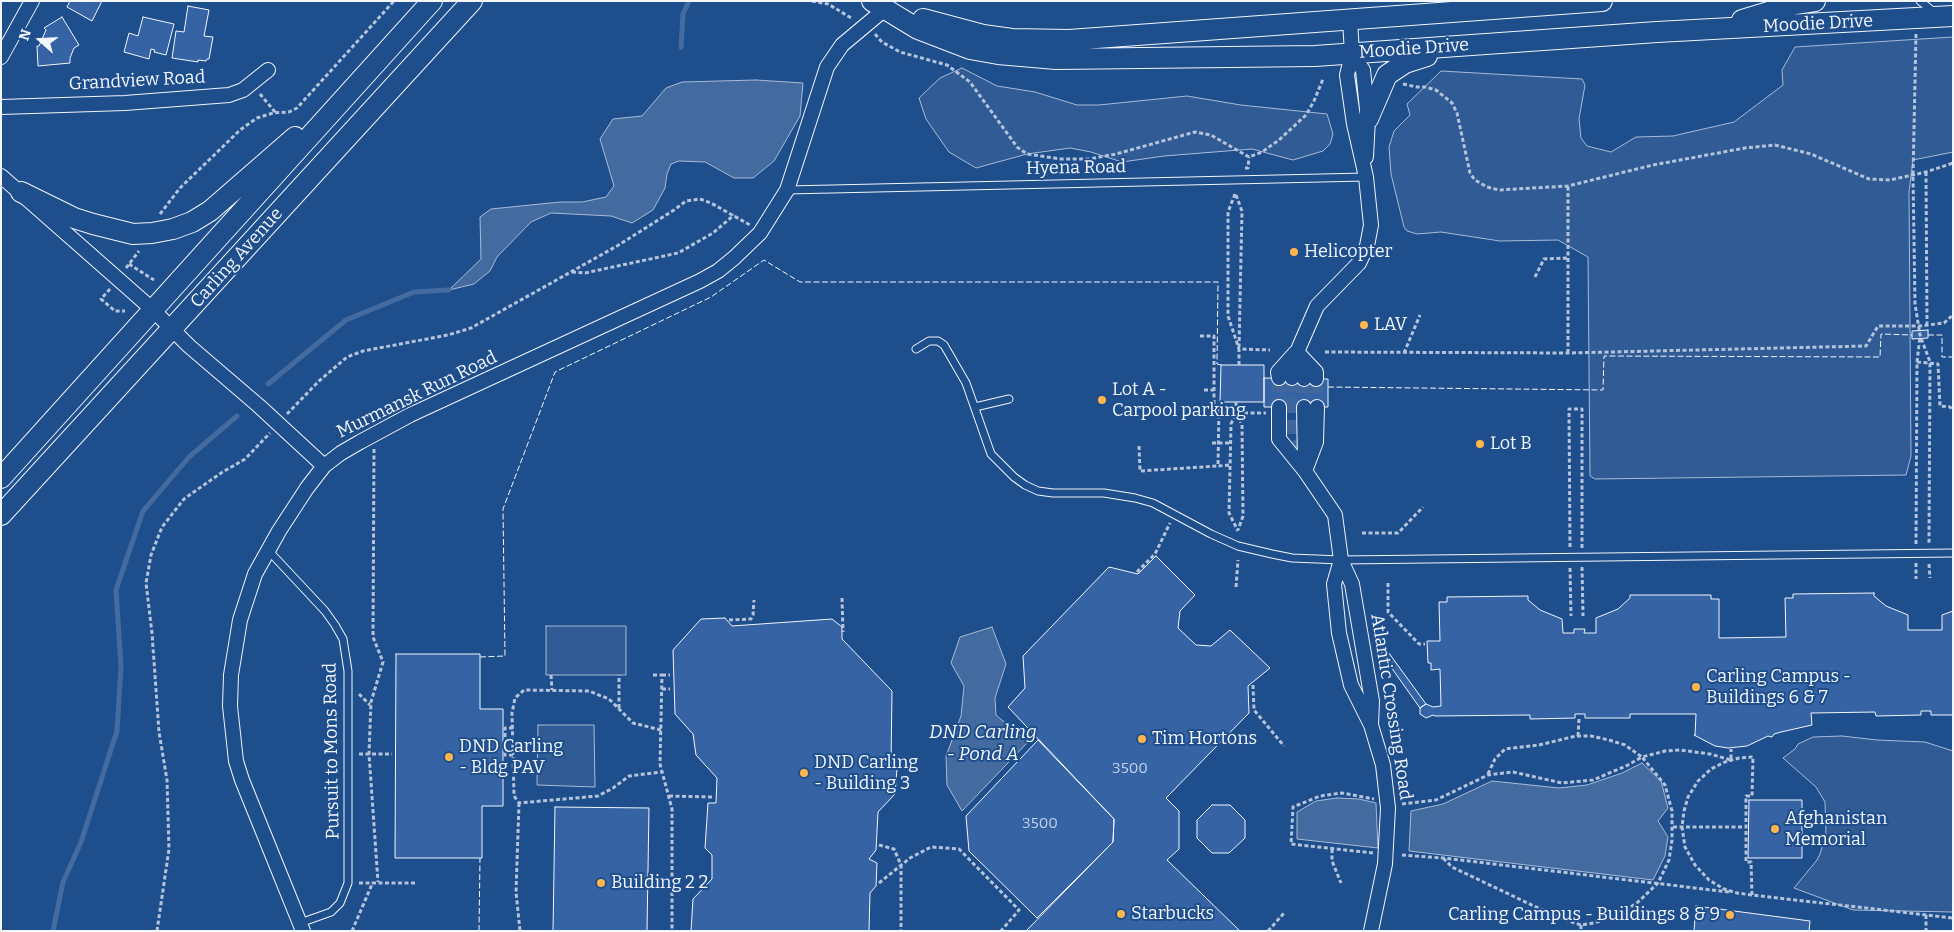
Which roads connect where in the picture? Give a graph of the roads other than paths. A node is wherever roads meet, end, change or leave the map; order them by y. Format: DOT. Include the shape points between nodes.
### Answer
graph roads {
  1 [pos="32,1"];
  2 [pos="432,1"];
  3 [pos="472,1"];
  4 [pos="1602,1"];
  5 [pos="1815,1"];
  6 [pos="879,5"];
  7 [pos="1918,10"];
  8 [pos="1949,16"];
  9 [pos="1350,20"];
  10 [pos="1711,29"];
  11 [pos="1461,46"];
  12 [pos="1352,54"];
  13 [pos="1,57"];
  14 [pos="268,70"];
  15 [pos="366,75"];
  16 [pos="1,107"];
  17 [pos="1368,119"];
  18 [pos="1,176"];
  19 [pos="1366,177"];
  20 [pos="787,190"];
  21 [pos="20,192"];
  22 [pos="152,309"];
  23 [pos="173,329"];
  24 [pos="916,349"];
  25 [pos="1297,352"];
  26 [pos="1009,399"];
  27 [pos="975,407"];
  28 [pos="1311,407"];
  29 [pos="1274,410"];
  30 [pos="324,466"];
  31 [pos="1305,471"];
  32 [pos="1,478"];
  33 [pos="1,515"];
  34 [pos="267,549"];
  35 [pos="1953,553"];
  36 [pos="1341,560"];
  37 [pos="1371,725"];
  38 [pos="301,927"];
  39 [pos="1372,930"];
  1 -- 13 [label="street"];
  2 -- 15 [label="main road, Carling Avenue"];
  3 -- 23 [label="main road, Carling Avenue"];
  4 -- 9 [label="main road, Moodie Drive"];
  5 -- 10 [label="main road"];
  6 -- 9 [label="main road, Moodie Drive" via="984,35 1047,40"];
  6 -- 12 [label="main road, Moodie Drive" via="918,30 970,49 1032,58"];
  6 -- 20 [label="street, Murmansk Run Road" via="864,25 842,45 827,67"];
  7 -- 8 [label="main road, Moodie Drive"];
  7 -- 10 [label="main road, Moodie Drive"];
  9 -- 12 [label="street"];
  10 -- 11 [label="main road, Moodie Drive"];
  11 -- 12 [label="main road, Moodie Drive"];
  11 -- 17 [label="main road" via="1405,63 1391,72"];
  12 -- 17 [label="street" via="1363,70"];
  12 -- 19 [label="street" via="1346,75"];
  14 -- 16 [label="street, Grandview Road" via="244,90 229,95 125,103"];
  15 -- 21 [label="main road" via="210,210 173,229 133,234 74,218"];
  15 -- 22 [label="main road, Carling Avenue"];
  17 -- 19 [label="street"];
  18 -- 21 [label="street"];
  19 -- 20 [label="lane, Hyena Road"];
  19 -- 25 [label="street" via="1371,225 1368,246 1359,262 1318,306"];
  20 -- 30 [label="street, Murmansk Run Road" via="760,233 729,262 700,281 375,433"];
  21 -- 22 [label="street"];
  22 -- 23 [label="street"];
  22 -- 32 [label="main road, Carling Avenue"];
  23 -- 30 [label="street"];
  23 -- 33 [label="main road, Carling Avenue"];
  24 -- 27 [label="lane" via="929,341 938,341 944,346 966,383"];
  25 -- 25 [label="street" via="1278,372 1298,378"];
  26 -- 27 [label="lane"];
  27 -- 36 [label="lane" via="991,454 1008,472 1038,491 1121,495 1153,503 1238,546 1292,558"];
  28 -- 31 [label="street"];
  29 -- 31 [label="street, Atlantic Crossing Road" via="1279,438"];
  30 -- 34 [label="street, Murmansk Run Road"];
  31 -- 36 [label="street, Atlantic Crossing Road" via="1335,514"];
  34 -- 38 [label="street, Murmansk Run Road" via="246,598 234,645 231,720 242,780"];
  34 -- 38 [label="lane, Pursuit to Mons Road" via="335,624 342,639 348,671 348,884 340,903 331,912"];
  35 -- 36 [label="lane"];
  36 -- 37 [label="street, Atlantic Crossing Road" via="1352,584 1357,610 1372,701"];
  36 -- 37 [label="street" via="1334,584 1339,633 1351,685"];
  37 -- 39 [label="street, Atlantic Crossing Road" via="1383,766 1388,808 1385,864"];
}
